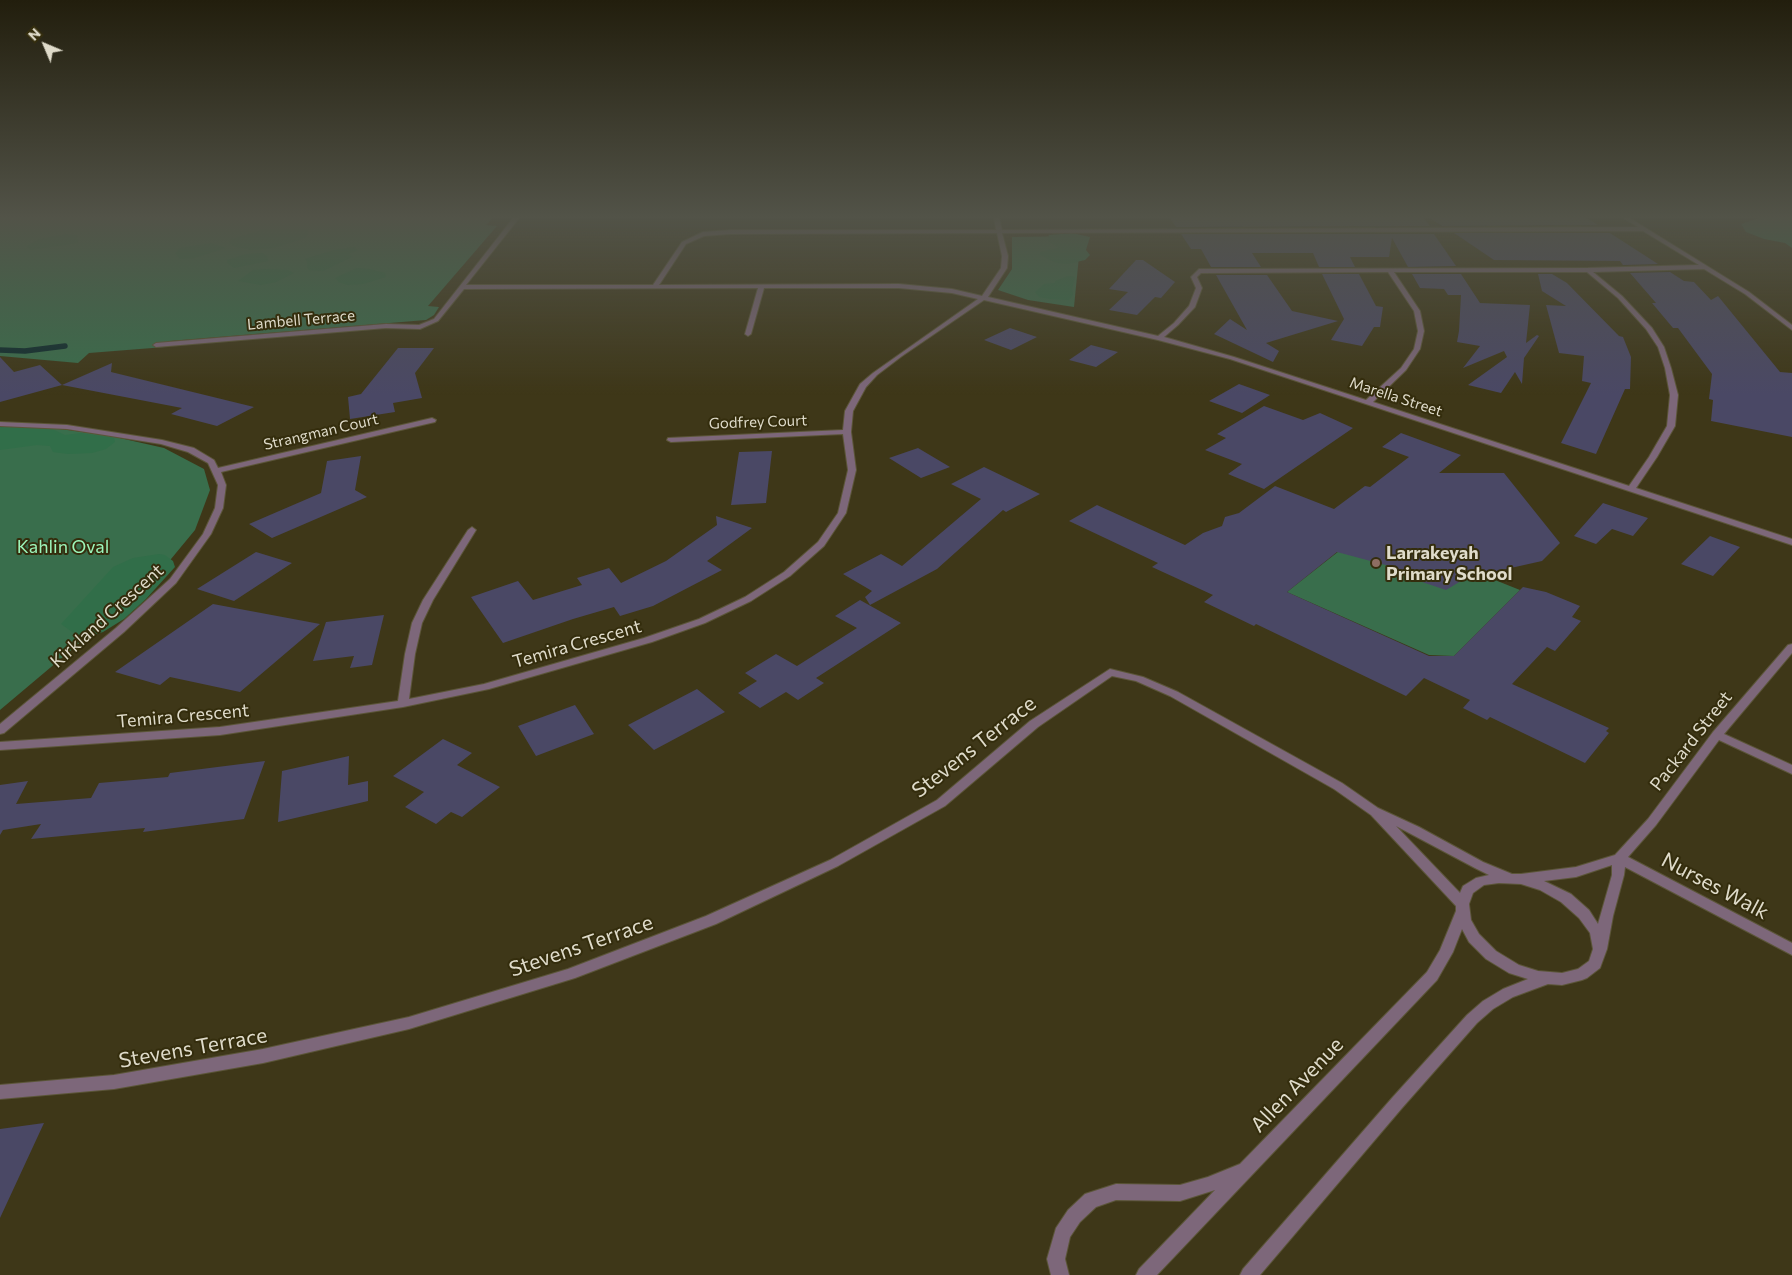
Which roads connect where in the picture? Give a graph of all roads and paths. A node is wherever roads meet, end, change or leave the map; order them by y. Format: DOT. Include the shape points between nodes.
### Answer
graph roads {
  1 [pos="470,276"];
  2 [pos="661,276"];
  3 [pos="998,276"];
  4 [pos="1194,276"];
  5 [pos="1394,276"];
  6 [pos="1596,276"];
  7 [pos="1720,276"];
  8 [pos="762,286"];
  9 [pos="462,287"];
  10 [pos="654,287"];
  11 [pos="985,297"];
  12 [pos="1792,328"];
  13 [pos="748,334"];
  14 [pos="1159,338"];
  15 [pos="156,345"];
  16 [pos="1368,402"];
  17 [pos="432,420"];
  18 [pos="0,424"];
  19 [pos="846,432"];
  20 [pos="671,440"];
  21 [pos="216,471"];
  22 [pos="1631,489"];
  23 [pos="472,530"];
  24 [pos="1792,542"];
  25 [pos="1792,647"];
  26 [pos="403,704"];
  27 [pos="0,730"];
  28 [pos="1717,735"];
  29 [pos="0,746"];
  30 [pos="1792,770"];
  31 [pos="1374,810"];
  32 [pos="1619,858"];
  33 [pos="1516,879"];
  34 [pos="1462,908"];
  35 [pos="1792,948"];
  36 [pos="1600,949"];
  37 [pos="1548,978"];
  38 [pos="0,1092"];
  39 [pos="1244,1170"];
  40 [pos="1060,1275"];
  41 [pos="1145,1275"];
  42 [pos="1249,1275"];
  1 -- 9 [label="street, Lambell Terrace"];
  2 -- 10 [label="street"];
  3 -- 11 [label="street"];
  4 -- 14 [label="street" via="1199,288 1192,307"];
  5 -- 16 [label="street" via="1417,312 1421,330 1417,349 1404,369"];
  6 -- 22 [label="street" via="1620,297 1662,347 1674,395 1671,426"];
  7 -- 12 [label="street"];
  8 -- 10 [label="street, Marella Street"];
  8 -- 11 [label="street, Marella Street" via="898,286"];
  8 -- 13 [label="street"];
  9 -- 10 [label="street, Marella Street"];
  9 -- 15 [label="street, Lambell Terrace" via="436,320 420,327 386,326"];
  11 -- 14 [label="street, Marella Street"];
  11 -- 19 [label="street, Temira Crescent" via="875,374 855,398"];
  14 -- 16 [label="street, Marella Street"];
  16 -- 22 [label="street, Marella Street"];
  17 -- 21 [label="street, Strangman Court"];
  18 -- 21 [label="street" via="67,427 162,442 197,453 211,462"];
  19 -- 20 [label="street, Godfrey Court"];
  19 -- 26 [label="street, Temira Crescent" via="852,470 842,512 821,544 786,574 748,598 702,621 648,640 485,687"];
  21 -- 27 [label="street, Kirkland Crescent" via="222,485 215,517 173,581 120,630"];
  22 -- 24 [label="street, Marella Street"];
  23 -- 26 [label="street" via="428,600 418,623"];
  25 -- 28 [label="street, Packard Street"];
  26 -- 29 [label="street, Temira Crescent" via="220,731"];
  28 -- 30 [label="street"];
  28 -- 32 [label="street, Packard Street" via="1652,822"];
  31 -- 33 [label="street" via="1480,865"];
  31 -- 34 [label="street"];
  31 -- 38 [label="street, Stevens Terrace" via="1196,705 1154,685 1110,672 1034,724 941,803 842,858 711,920 570,974 409,1023 263,1056 114,1082"];
  32 -- 33 [label="street, Packard Street" via="1576,872"];
  32 -- 35 [label="street, Nurses Walk"];
  32 -- 36 [label="street"];
  33 -- 34 [label="street" via="1481,881 1468,890"];
  33 -- 36 [label="street" via="1552,890 1566,898 1584,914 1596,932"];
  34 -- 37 [label="street" via="1464,921 1474,938 1491,955 1514,969"];
  34 -- 39 [label="street, Allen Avenue" via="1446,952 1432,976"];
  36 -- 37 [label="street" via="1595,964 1582,974 1562,979"];
  37 -- 42 [label="street" via="1508,992 1472,1020"];
  39 -- 40 [label="street" via="1180,1193 1116,1192 1091,1200 1074,1216 1062,1234 1056,1258"];
  39 -- 41 [label="street, Allen Avenue"];
}
